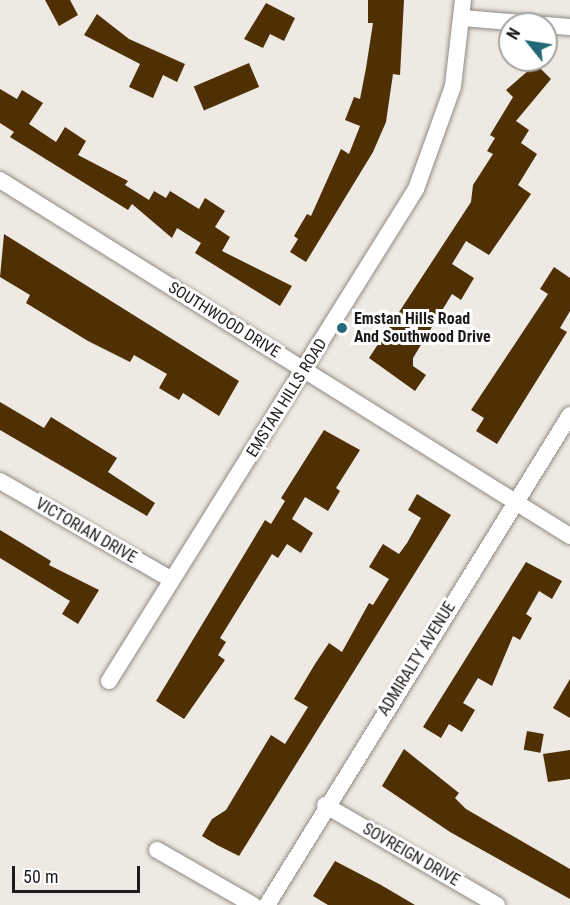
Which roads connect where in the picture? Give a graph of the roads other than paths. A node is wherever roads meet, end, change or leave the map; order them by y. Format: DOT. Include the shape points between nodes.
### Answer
graph roads {
  1 [pos="463,0"];
  2 [pos="462,18"];
  3 [pos="570,27"];
  4 [pos="0,180"];
  5 [pos="304,371"];
  6 [pos="570,415"];
  7 [pos="0,481"];
  8 [pos="514,504"];
  9 [pos="570,536"];
  10 [pos="172,580"];
  11 [pos="109,681"];
  12 [pos="325,806"];
  13 [pos="157,850"];
  14 [pos="253,905"];
  15 [pos="267,905"];
  16 [pos="497,905"];
  1 -- 2 [label="street, EMSTAN HILLS ROAD"];
  2 -- 3 [label="street"];
  2 -- 5 [label="street, EMSTAN HILLS ROAD" via="453,86 428,164"];
  4 -- 5 [label="street, SOUTHWOOD DRIVE"];
  5 -- 8 [label="street, SOUTHWOOD DRIVE"];
  5 -- 10 [label="street, EMSTAN HILLS ROAD"];
  6 -- 8 [label="street, ADMIRALTY AVENUE"];
  7 -- 10 [label="street, VICTORIAN DRIVE"];
  8 -- 9 [label="street, SOUTHWOOD DRIVE"];
  8 -- 12 [label="street, ADMIRALTY AVENUE"];
  10 -- 11 [label="street, EMSTAN HILLS ROAD"];
  12 -- 15 [label="street, ADMIRALTY AVENUE"];
  12 -- 16 [label="street, SOVREIGN DRIVE"];
  13 -- 14 [label="street"];
}
